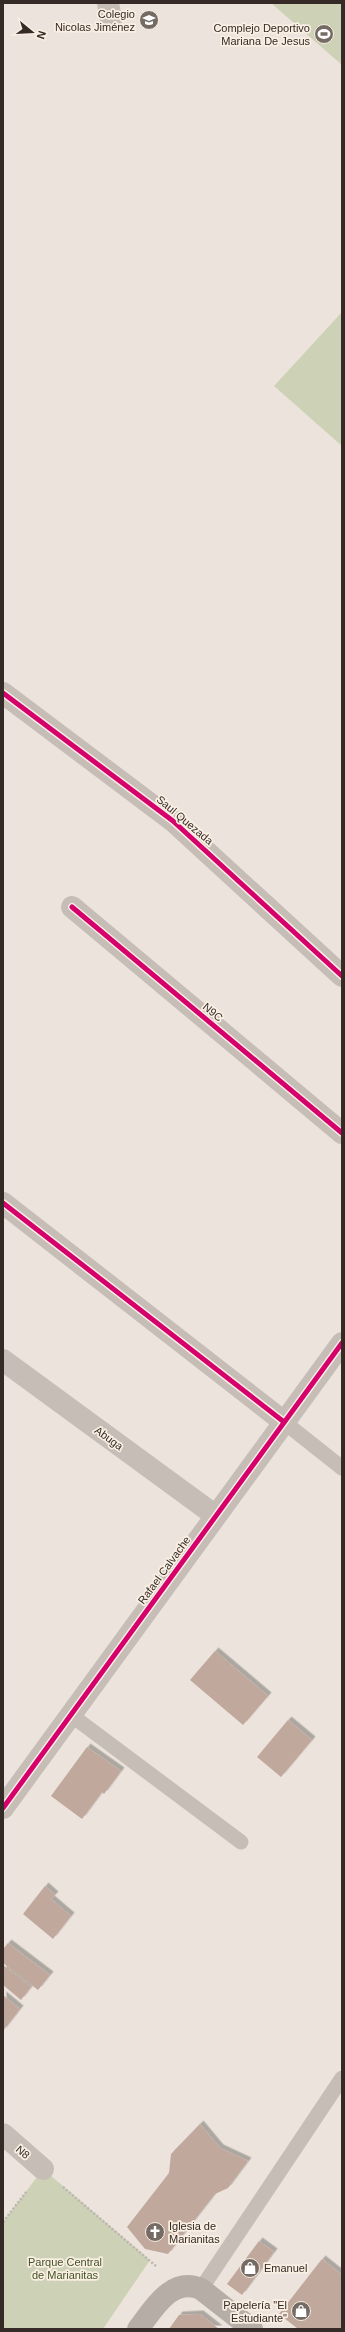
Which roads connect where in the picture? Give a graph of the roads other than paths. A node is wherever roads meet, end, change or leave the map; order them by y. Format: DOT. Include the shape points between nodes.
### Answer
graph roads {
  1 [pos="3,693"];
  2 [pos="72,907"];
  3 [pos="342,976"];
  4 [pos="342,1133"];
  5 [pos="3,1203"];
  6 [pos="342,1343"];
  7 [pos="3,1360"];
  8 [pos="284,1422"];
  9 [pos="342,1468"];
  10 [pos="216,1516"];
  11 [pos="71,1715"];
  12 [pos="3,1808"];
  13 [pos="241,1842"];
  14 [pos="342,2078"];
  15 [pos="3,2134"];
  16 [pos="43,2170"];
  17 [pos="191,2288"];
  18 [pos="138,2329"];
  19 [pos="252,2329"];
  1 -- 3 [label="street, Saul Quezada" via="173,821"];
  2 -- 4 [label="street, N9C"];
  5 -- 8 [label="street"];
  6 -- 8 [label="street, Rafael Calvache"];
  7 -- 10 [label="street, Abuga"];
  8 -- 9 [label="lane"];
  8 -- 10 [label="street, Rafael Calvache"];
  10 -- 11 [label="street, Rafael Calvache"];
  11 -- 12 [label="street, Rafael Calvache"];
  11 -- 13 [label="lane"];
  14 -- 17 [label="lane"];
  15 -- 16 [label="street, N8"];
  17 -- 18 [label="street" via="165,2295"];
  17 -- 19 [label="street"];
}
